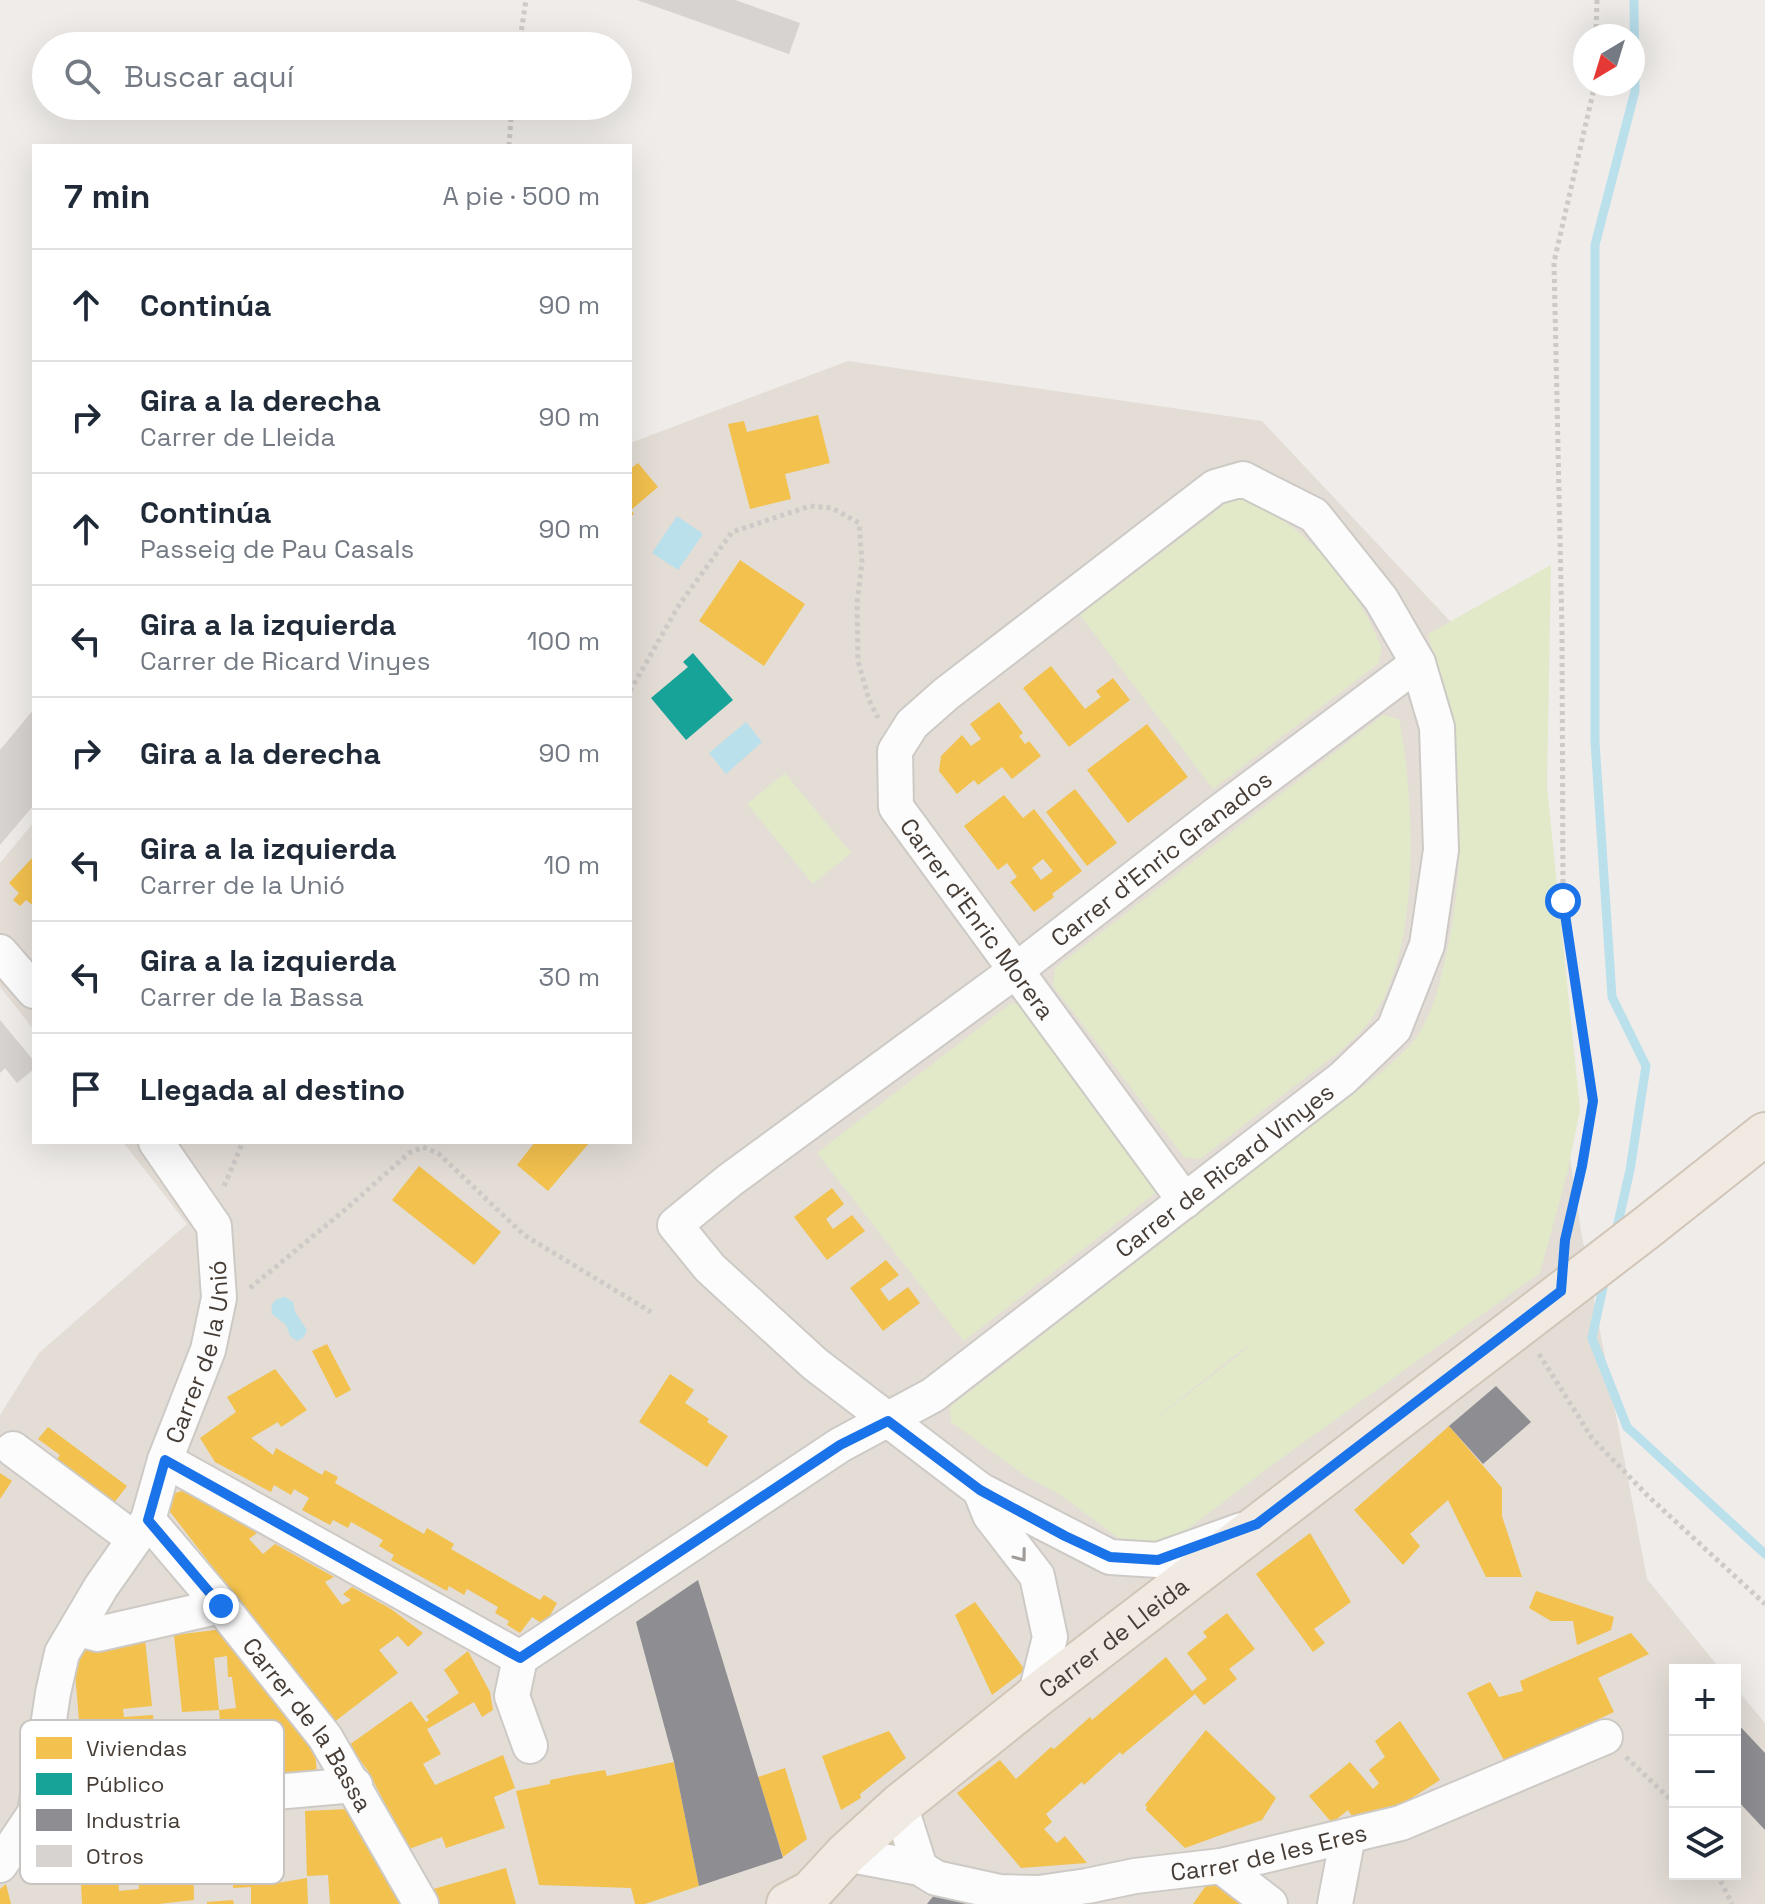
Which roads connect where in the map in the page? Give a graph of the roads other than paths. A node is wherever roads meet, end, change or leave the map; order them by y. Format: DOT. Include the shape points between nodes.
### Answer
graph roads {
  1 [pos="1418,663"];
  2 [pos="895,751"];
  3 [pos="0,952"];
  4 [pos="1015,971"];
  5 [pos="32,989"];
  6 [pos="1765,1134"];
  7 [pos="157,1144"];
  8 [pos="1185,1201"];
  9 [pos="888,1421"];
  10 [pos="13,1449"];
  11 [pos="165,1460"];
  12 [pos="980,1490"];
  13 [pos="1257,1524"];
  14 [pos="141,1530"];
  15 [pos="221,1606"];
  16 [pos="78,1629"];
  17 [pos="520,1658"];
  18 [pos="1035,1697"];
  19 [pos="50,1720"];
  20 [pos="1605,1737"];
  21 [pos="530,1746"];
  22 [pos="355,1785"];
  23 [pos="284,1791"];
  24 [pos="900,1805"];
  25 [pos="20,1835"];
  26 [pos="1348,1836"];
  27 [pos="846,1854"];
  28 [pos="0,1865"];
  29 [pos="1221,1866"];
  30 [pos="920,1868"];
  31 [pos="1140,1890"];
  32 [pos="807,1898"];
  33 [pos="421,1904"];
  34 [pos="1270,1904"];
  35 [pos="1335,1904"];
  1 -- 2 [label="street, Carrer de Ricard Vinyes" via="1381,599 1314,515 1243,479 1215,487 946,694 912,724"];
  1 -- 4 [label="street, Carrer d'Enric Granados"];
  1 -- 8 [label="street, Carrer de Ricard Vinyes" via="1437,727 1441,850 1427,945 1394,1029 1343,1078"];
  2 -- 4 [label="street, Carrer d'Enric Morera" via="896,807"];
  3 -- 5 [label="street"];
  4 -- 8 [label="street, Carrer d'Enric Morera"];
  4 -- 9 [label="street, Carrer d'Enric Granados" via="675,1225 710,1268 815,1364"];
  6 -- 13 [label="main road, Carrer de Lleida"];
  7 -- 11 [label="street, Carrer de la Unió" via="214,1226 219,1298 208,1350"];
  8 -- 9 [label="street, Carrer de Ricard Vinyes" via="933,1395"];
  9 -- 12 [label="street"];
  9 -- 17 [label="street, Carrer de Ricard Vinyes" via="840,1445"];
  10 -- 14 [label="street, Carrer de la Bassa"];
  11 -- 14 [label="street, Carrer de la Unió"];
  11 -- 17 [label="street"];
  12 -- 13 [label="street" via="1110,1557 1158,1560"];
  12 -- 18 [label="street, one-way" via="990,1515 1037,1576 1050,1637"];
  13 -- 18 [label="main road, Carrer de Lleida"];
  14 -- 15 [label="street, Carrer de la Bassa"];
  14 -- 16 [label="street, Carrer de la Unió"];
  15 -- 16 [label="street" via="98,1634"];
  15 -- 22 [label="street, Carrer de la Bassa" via="325,1737"];
  16 -- 19 [label="street, Carrer de la Unió" via="62,1653"];
  17 -- 21 [label="street" via="512,1696"];
  18 -- 24 [label="main road, Carrer de Lleida"];
  20 -- 26 [label="street, Carrer de les Eres" via="1401,1823"];
  22 -- 23 [label="street"];
  22 -- 33 [label="street, Carrer de la Bassa"];
  24 -- 27 [label="main road, Carrer de Lleida"];
  24 -- 30 [label="street"];
  25 -- 28 [label="street, Carrer de la Unió"];
  26 -- 29 [label="street, Carrer de les Eres"];
  26 -- 35 [label="street"];
  27 -- 30 [label="street, Carrer de les Eres"];
  27 -- 32 [label="main road, Carrer de Lleida"];
  29 -- 31 [label="street, Carrer de les Eres"];
  29 -- 34 [label="street"];
  30 -- 31 [label="street, Carrer de les Eres" via="936,1878 1000,1892 1087,1886"];
}
